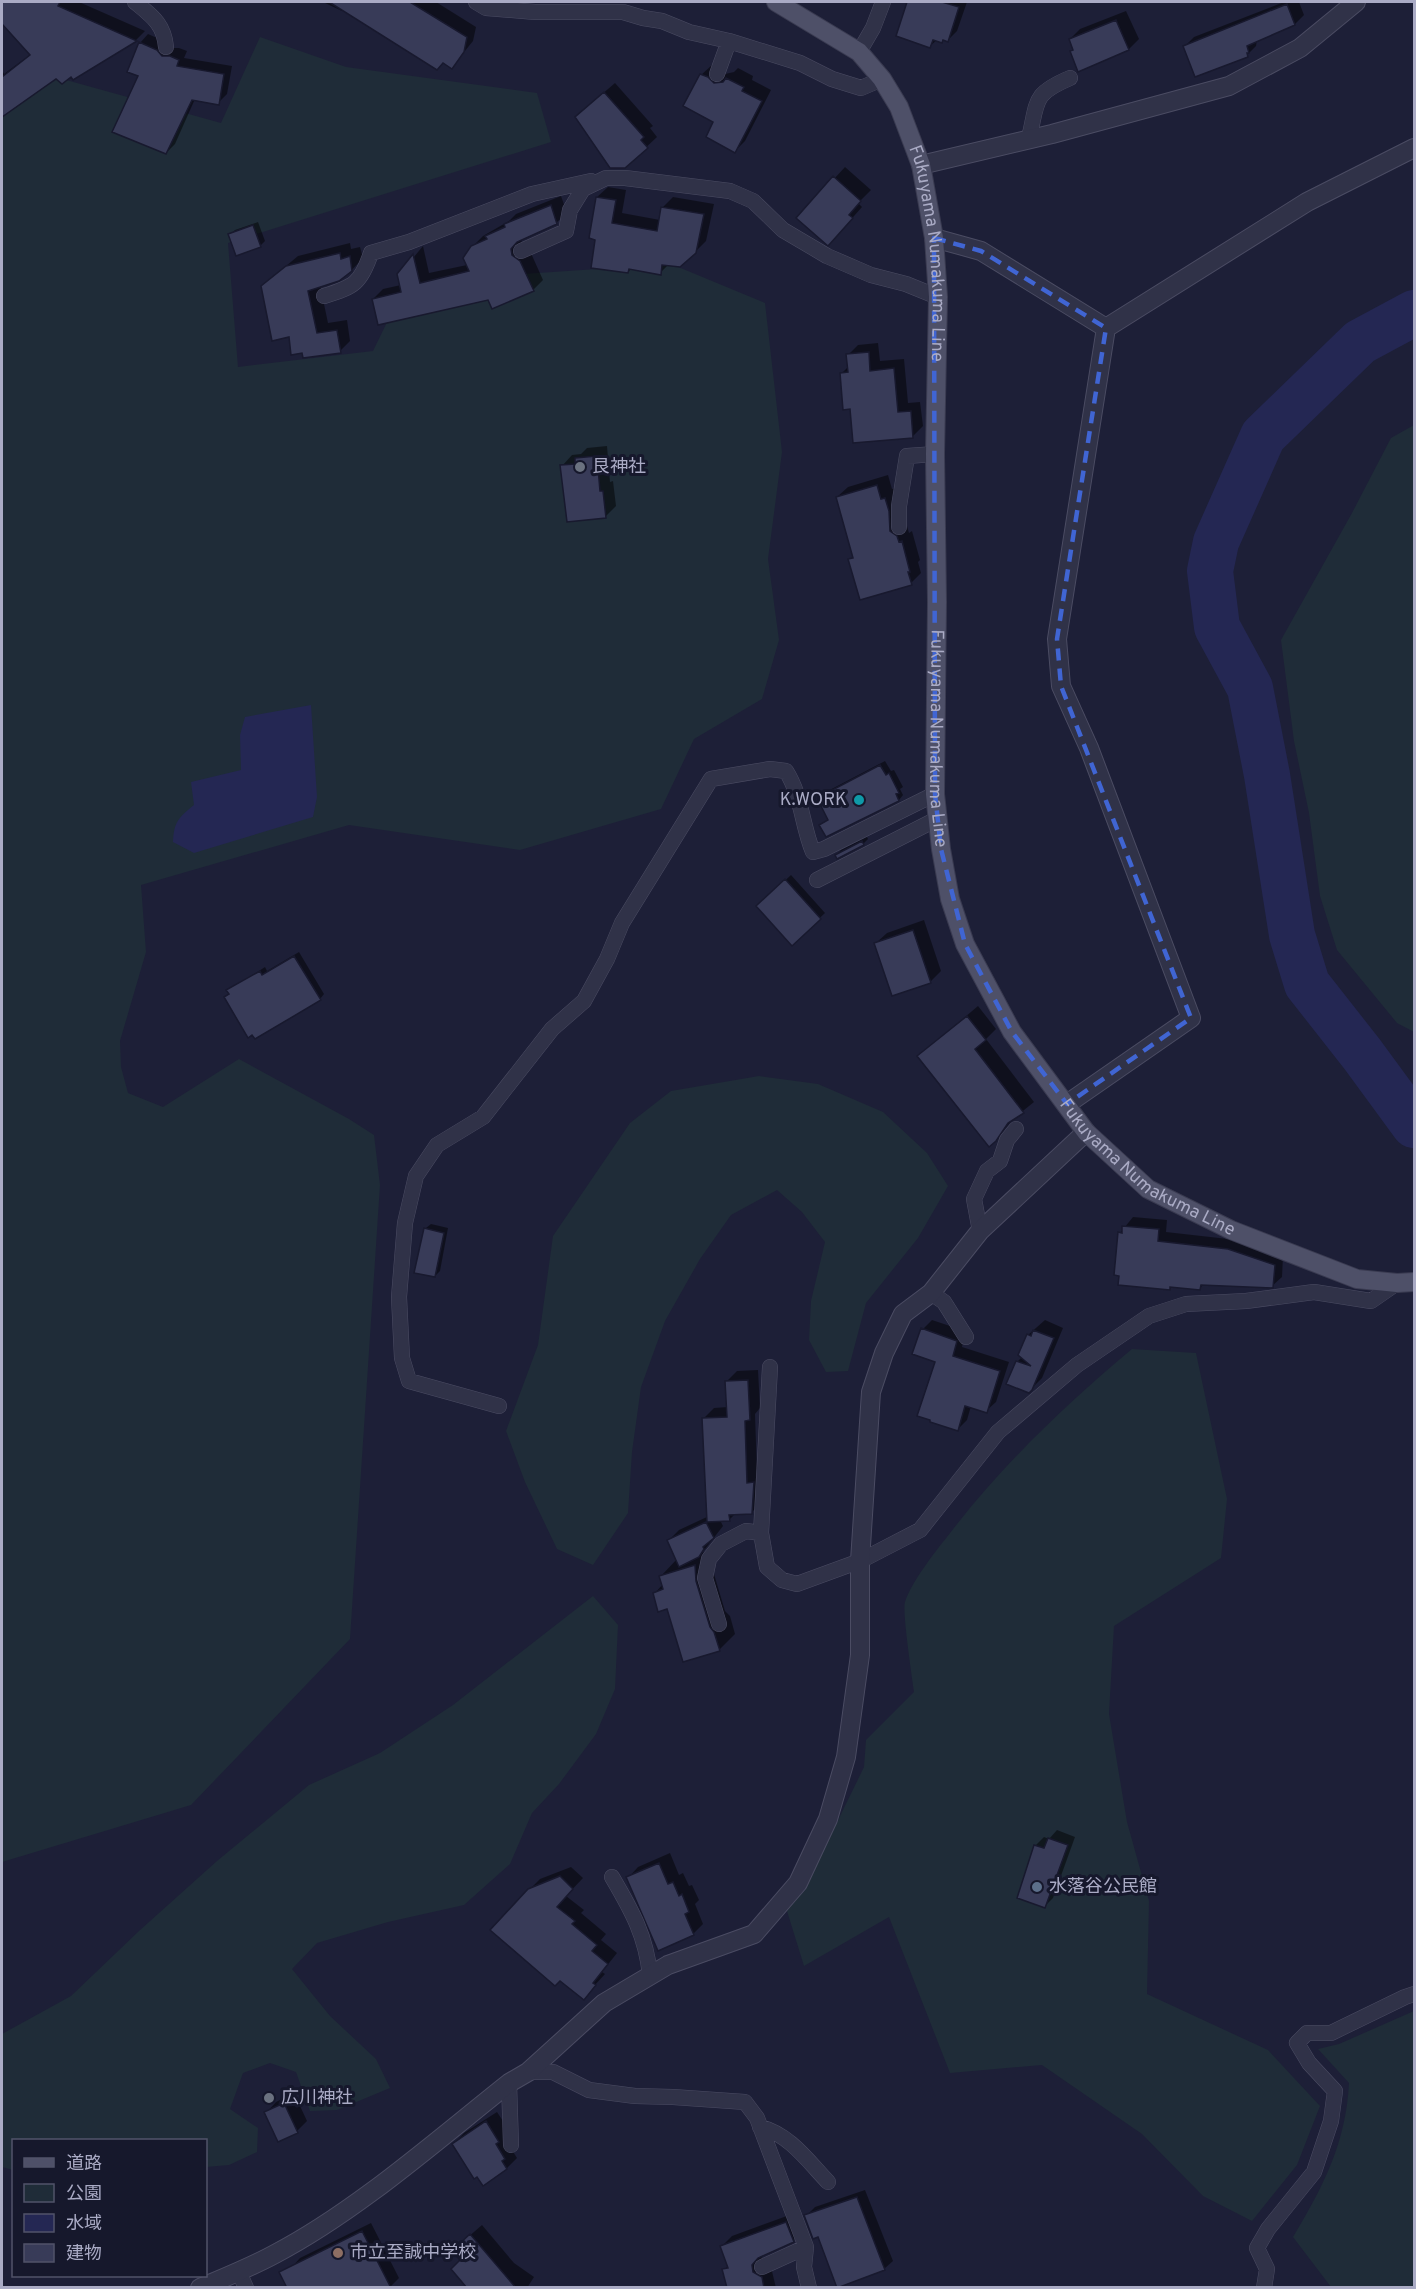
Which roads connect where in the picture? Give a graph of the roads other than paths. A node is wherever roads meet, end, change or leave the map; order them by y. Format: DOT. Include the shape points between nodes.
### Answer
graph roads {
  1 [pos="135,2"];
  2 [pos="476,2"];
  3 [pos="776,2"];
  4 [pos="883,2"];
  5 [pos="1356,2"];
  6 [pos="729,41"];
  7 [pos="166,47"];
  8 [pos="859,52"];
  9 [pos="717,74"];
  10 [pos="1070,78"];
  11 [pos="882,79"];
  12 [pos="1029,138"];
  13 [pos="1414,148"];
  14 [pos="921,165"];
  15 [pos="606,178"];
  16 [pos="934,238"];
  17 [pos="521,251"];
  18 [pos="324,296"];
  19 [pos="938,297"];
  20 [pos="1106,328"];
  21 [pos="935,454"];
  22 [pos="899,527"];
  23 [pos="935,794"];
  24 [pos="938,819"];
  25 [pos="817,880"];
  26 [pos="1067,1104"];
  27 [pos="1016,1129"];
  28 [pos="1086,1132"];
  29 [pos="980,1231"];
  30 [pos="1406,1283"];
  31 [pos="931,1293"];
  32 [pos="966,1337"];
  33 [pos="770,1367"];
  34 [pos="499,1406"];
  35 [pos="761,1533"];
  36 [pos="860,1561"];
  37 [pos="719,1624"];
  38 [pos="612,1877"];
  39 [pos="650,1975"];
  40 [pos="1414,1994"];
  41 [pos="528,2072"];
  42 [pos="509,2083"];
  43 [pos="760,2127"];
  44 [pos="511,2145"];
  45 [pos="828,2182"];
  46 [pos="806,2247"];
  47 [pos="762,2267"];
  48 [pos="242,2280"];
  49 [pos="200,2288"];
  50 [pos="809,2288"];
  51 [pos="1264,2288"];
  1 -- 7 [label="lane" via="165,32"];
  2 -- 6 [label="lane" via="486,8 535,12 623,12"];
  3 -- 8 [label="main road, Fukuyama Numakuma Line"];
  4 -- 8 [label="lane"];
  5 -- 12 [label="street" via="1300,48 1229,86"];
  6 -- 9 [label="lane"];
  6 -- 11 [label="lane" via="800,63 861,88"];
  8 -- 11 [label="main road, Fukuyama Numakuma Line"];
  10 -- 12 [label="lane" via="1039,96"];
  11 -- 14 [label="main road, Fukuyama Numakuma Line" via="898,107"];
  12 -- 14 [label="street"];
  13 -- 20 [label="street" via="1307,202"];
  14 -- 16 [label="main road, Fukuyama Numakuma Line"];
  15 -- 17 [label="lane" via="583,189 570,210 566,231"];
  15 -- 18 [label="lane" via="532,194 371,253 364,273 349,289"];
  15 -- 19 [label="lane" via="730,191 753,201 783,230 827,256"];
  16 -- 19 [label="main road, Fukuyama Numakuma Line"];
  16 -- 20 [label="street" via="981,251"];
  19 -- 21 [label="main road, Fukuyama Numakuma Line"];
  20 -- 26 [label="street" via="1057,639 1061,686 1089,748 1191,1018"];
  21 -- 22 [label="lane" via="908,456"];
  21 -- 23 [label="main road, Fukuyama Numakuma Line"];
  23 -- 24 [label="main road, Fukuyama Numakuma Line"];
  23 -- 34 [label="lane" via="813,852 795,786 786,771 770,769 711,779 622,923 584,1000 552,1029 483,1117 437,1144 416,1176 405,1223 399,1297 402,1358 408,1381"];
  24 -- 25 [label="lane"];
  24 -- 26 [label="main road, Fukuyama Numakuma Line" via="950,899 965,944 1012,1032"];
  26 -- 28 [label="main road, Fukuyama Numakuma Line"];
  27 -- 29 [label="lane" via="1007,1140 1000,1161 987,1171 974,1199"];
  28 -- 29 [label="street"];
  28 -- 30 [label="main road, Fukuyama Numakuma Line" via="1148,1189 1231,1230 1358,1279"];
  29 -- 31 [label="street"];
  30 -- 36 [label="lane" via="1371,1301 1314,1292 1186,1304 1149,1316 1077,1365 998,1432 920,1530"];
  31 -- 32 [label="lane" via="944,1302"];
  31 -- 36 [label="street" via="903,1314 871,1392"];
  33 -- 35 [label="lane"];
  35 -- 36 [label="lane" via="767,1567 782,1580 797,1584"];
  35 -- 37 [label="lane" via="746,1531 721,1544 709,1559 705,1578"];
  36 -- 39 [label="street" via="860,1655 846,1757 828,1819 798,1883 754,1934"];
  38 -- 39 [label="lane" via="639,1927 648,1951"];
  39 -- 41 [label="street" via="604,2003"];
  40 -- 51 [label="lane" via="1331,2033 1308,2033 1297,2043 1309,2063 1335,2091 1331,2121 1314,2172 1257,2248 1267,2269"];
  41 -- 42 [label="street"];
  41 -- 43 [label="lane" via="553,2072 589,2090 745,2102"];
  42 -- 44 [label="lane"];
  42 -- 48 [label="street" via="337,2215"];
  43 -- 45 [label="lane" via="788,2141"];
  43 -- 46 [label="lane"];
  46 -- 47 [label="lane"];
  46 -- 50 [label="lane" via="804,2267"];
  48 -- 49 [label="street"];
}
